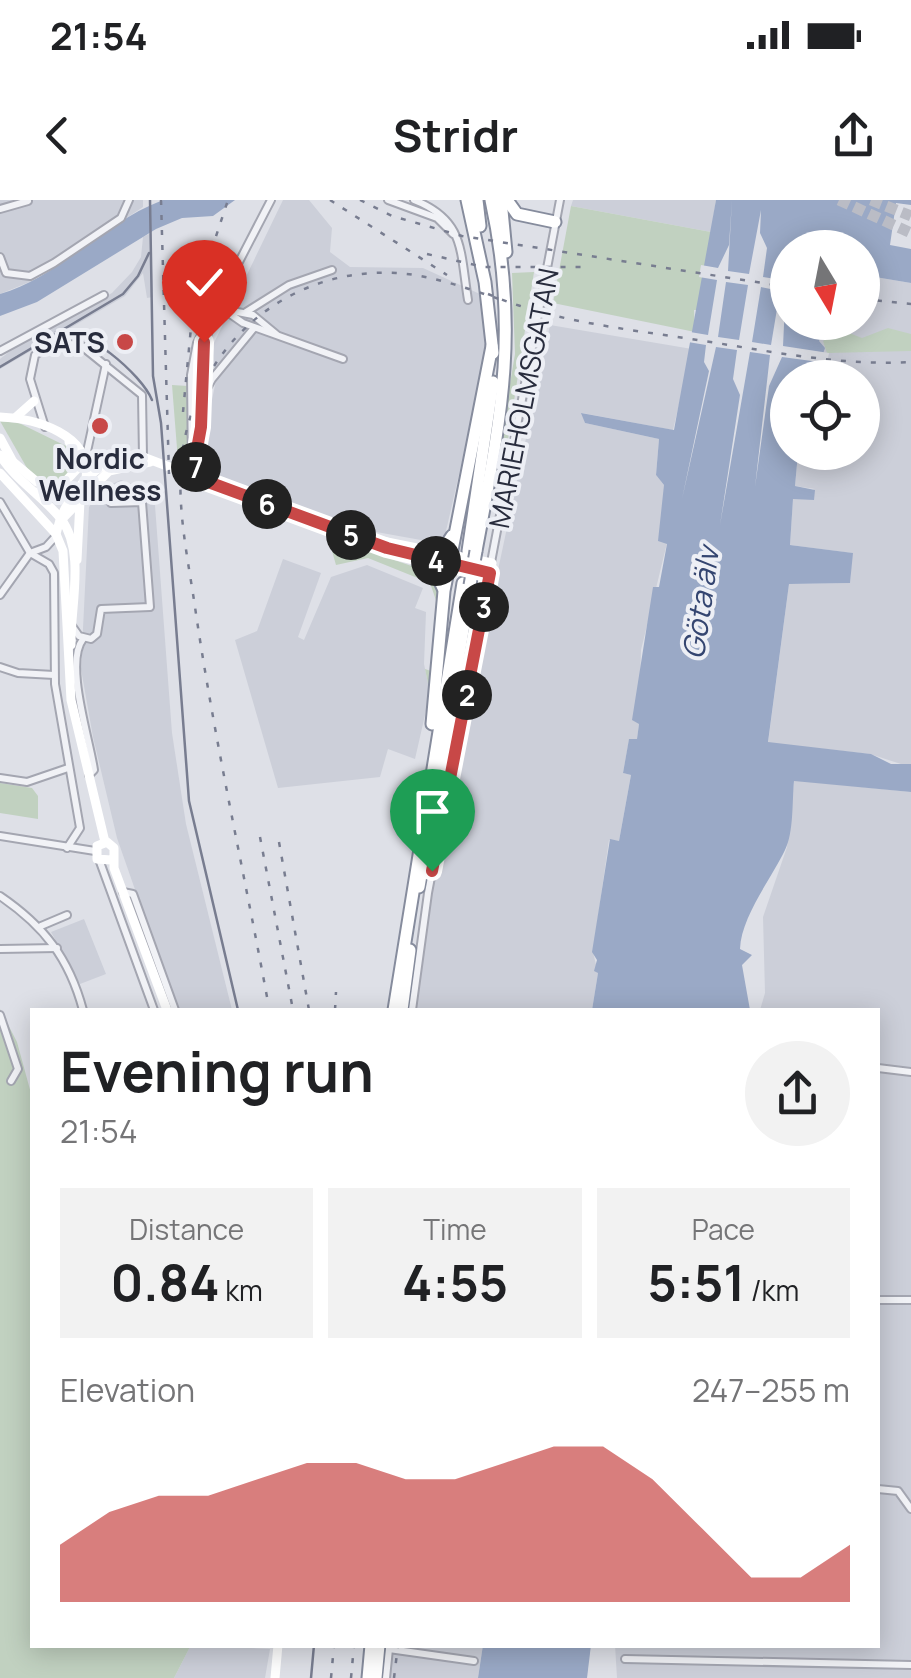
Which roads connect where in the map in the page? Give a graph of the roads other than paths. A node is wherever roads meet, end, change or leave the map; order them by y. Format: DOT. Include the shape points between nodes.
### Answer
graph roads {
  1 [pos="129,200"];
  2 [pos="271,200"];
  3 [pos="388,200"];
  4 [pos="414,200"];
  5 [pos="468,200"];
  6 [pos="477,200"];
  7 [pos="491,200"];
  8 [pos="504,200"];
  9 [pos="560,200"];
  10 [pos="28,201"];
  11 [pos="0,209"];
  12 [pos="555,222"];
  13 [pos="458,244"];
  14 [pos="0,257"];
  15 [pos="332,270"];
  16 [pos="104,295"];
  17 [pos="507,296"];
  18 [pos="468,300"];
  19 [pos="220,307"];
  20 [pos="246,312"];
  21 [pos="490,320"];
  22 [pos="254,328"];
  23 [pos="276,334"];
  24 [pos="492,346"];
  25 [pos="0,350"];
  26 [pos="344,359"];
  27 [pos="106,364"];
  28 [pos="202,398"];
  29 [pos="34,401"];
  30 [pos="0,418"];
  31 [pos="13,418"];
  32 [pos="46,428"];
  33 [pos="64,436"];
  34 [pos="0,438"];
  35 [pos="87,452"];
  36 [pos="147,459"];
  37 [pos="106,462"];
  38 [pos="4,463"];
  39 [pos="122,465"];
  40 [pos="194,471"];
  41 [pos="85,481"];
  42 [pos="31,488"];
  43 [pos="18,495"];
  44 [pos="81,498"];
  45 [pos="0,502"];
  46 [pos="111,503"];
  47 [pos="61,519"];
  48 [pos="11,520"];
  49 [pos="0,527"];
  50 [pos="454,532"];
  51 [pos="56,534"];
  52 [pos="371,540"];
  53 [pos="432,551"];
  54 [pos="472,551"];
  55 [pos="30,553"];
  56 [pos="410,554"];
  57 [pos="451,560"];
  58 [pos="491,568"];
  59 [pos="467,584"];
  60 [pos="73,586"];
  61 [pos="444,591"];
  62 [pos="0,594"];
  63 [pos="72,624"];
  64 [pos="83,639"];
  65 [pos="0,667"];
  66 [pos="54,676"];
  67 [pos="70,684"];
  68 [pos="76,700"];
  69 [pos="432,758"];
  70 [pos="68,768"];
  71 [pos="0,778"];
  72 [pos="0,836"];
  73 [pos="105,842"];
  74 [pos="67,848"];
  75 [pos="94,851"];
  76 [pos="104,861"];
  77 [pos="124,892"];
  78 [pos="0,896"];
  79 [pos="67,915"];
  80 [pos="40,926"];
  81 [pos="135,926"];
  82 [pos="56,948"];
  83 [pos="0,949"];
  84 [pos="82,1008"];
  85 [pos="153,1008"];
  86 [pos="170,1008"];
  87 [pos="170,1008"];
  88 [pos="394,1008"];
  89 [pos="402,1008"];
  90 [pos="412,1008"];
  91 [pos="0,1015"];
  92 [pos="880,1068"];
  93 [pos="911,1072"];
  94 [pos="11,1081"];
  95 [pos="880,1300"];
  96 [pos="911,1300"];
  97 [pos="880,1488"];
  98 [pos="911,1509"];
  99 [pos="278,1648"];
  100 [pos="371,1648"];
  101 [pos="385,1648"];
  102 [pos="386,1648"];
  103 [pos="399,1648"];
  104 [pos="625,1659"];
  105 [pos="474,1660"];
  106 [pos="911,1664"];
  107 [pos="275,1678"];
  108 [pos="368,1678"];
  109 [pos="376,1678"];
  110 [pos="386,1678"];
  1 -- 14 [label="street" via="121,218 42,270 9,274"];
  2 -- 19 [label="street"];
  3 -- 13 [label="street" via="442,221"];
  4 -- 13 [label="street" via="448,218"];
  5 -- 21 [label="highway"];
  6 -- 21 [label="highway"];
  7 -- 17 [label="highway"];
  8 -- 12 [label="highway" via="516,214"];
  8 -- 17 [label="highway"];
  9 -- 12 [label="street, MARIEHOLMSGATAN"];
  10 -- 11 [label="street"];
  12 -- 58 [label="street, MARIEHOLMSGATAN"];
  13 -- 18 [label="street"];
  15 -- 20 [label="street"];
  16 -- 25 [label="street"];
  17 -- 54 [label="highway" via="502,403"];
  19 -- 20 [label="street"];
  19 -- 22 [label="street"];
  19 -- 28 [label="street" via="201,352"];
  19 -- 40 [label="street" via="193,360 188,466"];
  20 -- 23 [label="street"];
  21 -- 24 [label="highway"];
  22 -- 23 [label="street"];
  22 -- 28 [label="street"];
  23 -- 26 [label="street"];
  24 -- 50 [label="highway"];
  24 -- 54 [label="highway"];
  27 -- 29 [label="street" via="68,341 43,349 30,368"];
  27 -- 35 [label="street"];
  27 -- 36 [label="street" via="142,395"];
  28 -- 40 [label="street"];
  29 -- 31 [label="main road"];
  29 -- 32 [label="street"];
  30 -- 31 [label="main road"];
  31 -- 32 [label="main road"];
  32 -- 33 [label="main road"];
  33 -- 35 [label="main road" via="81,440"];
  33 -- 38 [label="main road" via="79,463 66,484 42,484"];
  34 -- 38 [label="main road"];
  35 -- 37 [label="main road"];
  35 -- 41 [label="main road"];
  36 -- 37 [label="main road" via="126,455"];
  36 -- 39 [label="main road"];
  36 -- 40 [label="main road"];
  37 -- 39 [label="main road"];
  37 -- 41 [label="main road"];
  38 -- 42 [label="main road"];
  38 -- 43 [label="main road"];
  39 -- 44 [label="main road"];
  40 -- 52 [label="main road"];
  41 -- 42 [label="main road" via="58,496"];
  41 -- 47 [label="main road"];
  42 -- 47 [label="main road"];
  43 -- 47 [label="main road"];
  43 -- 51 [label="main road"];
  44 -- 47 [label="main road"];
  44 -- 60 [label="main road"];
  45 -- 48 [label="street"];
  46 -- 64 [label="street" via="142,502 150,606 101,609 97,634"];
  47 -- 51 [label="main road"];
  47 -- 60 [label="main road" via="71,542"];
  48 -- 49 [label="street"];
  48 -- 55 [label="street"];
  50 -- 53 [label="highway" via="447,545"];
  50 -- 57 [label="highway"];
  51 -- 55 [label="street"];
  51 -- 67 [label="main road" via="64,558"];
  52 -- 53 [label="main road"];
  52 -- 56 [label="main road"];
  53 -- 57 [label="main road"];
  54 -- 59 [label="highway, bridge"];
  55 -- 62 [label="street"];
  55 -- 66 [label="street" via="54,571"];
  56 -- 57 [label="main road"];
  56 -- 61 [label="highway" via="434,569"];
  57 -- 58 [label="main road"];
  57 -- 61 [label="highway"];
  58 -- 90 [label="street, MARIEHOLMSGATAN"];
  59 -- 69 [label="highway"];
  59 -- 89 [label="highway"];
  60 -- 63 [label="main road"];
  61 -- 69 [label="highway"];
  63 -- 64 [label="street"];
  63 -- 67 [label="main road"];
  64 -- 68 [label="street"];
  65 -- 66 [label="street"];
  66 -- 70 [label="street"];
  67 -- 68 [label="main road"];
  68 -- 73 [label="main road"];
  69 -- 88 [label="highway"];
  70 -- 71 [label="street" via="27,782"];
  70 -- 74 [label="street" via="80,830"];
  72 -- 74 [label="street"];
  73 -- 75 [label="main road"];
  73 -- 76 [label="main road" via="114,848"];
  74 -- 75 [label="street"];
  75 -- 76 [label="main road"];
  76 -- 77 [label="main road"];
  76 -- 81 [label="main road"];
  76 -- 85 [label="street"];
  77 -- 81 [label="main road"];
  77 -- 86 [label="street" via="133,894"];
  78 -- 80 [label="street"];
  79 -- 80 [label="street"];
  80 -- 82 [label="street"];
  81 -- 87 [label="main road"];
  82 -- 83 [label="street"];
  82 -- 84 [label="street"];
  91 -- 94 [label="street" via="18,1069"];
  92 -- 93 [label="street"];
  95 -- 96 [label="street"];
  97 -- 98 [label="street" via="898,1491"];
  99 -- 107 [label="main road"];
  100 -- 108 [label="highway"];
  101 -- 109 [label="highway"];
  102 -- 110 [label="street"];
  103 -- 105 [label="street"];
  104 -- 106 [label="street"];
}
